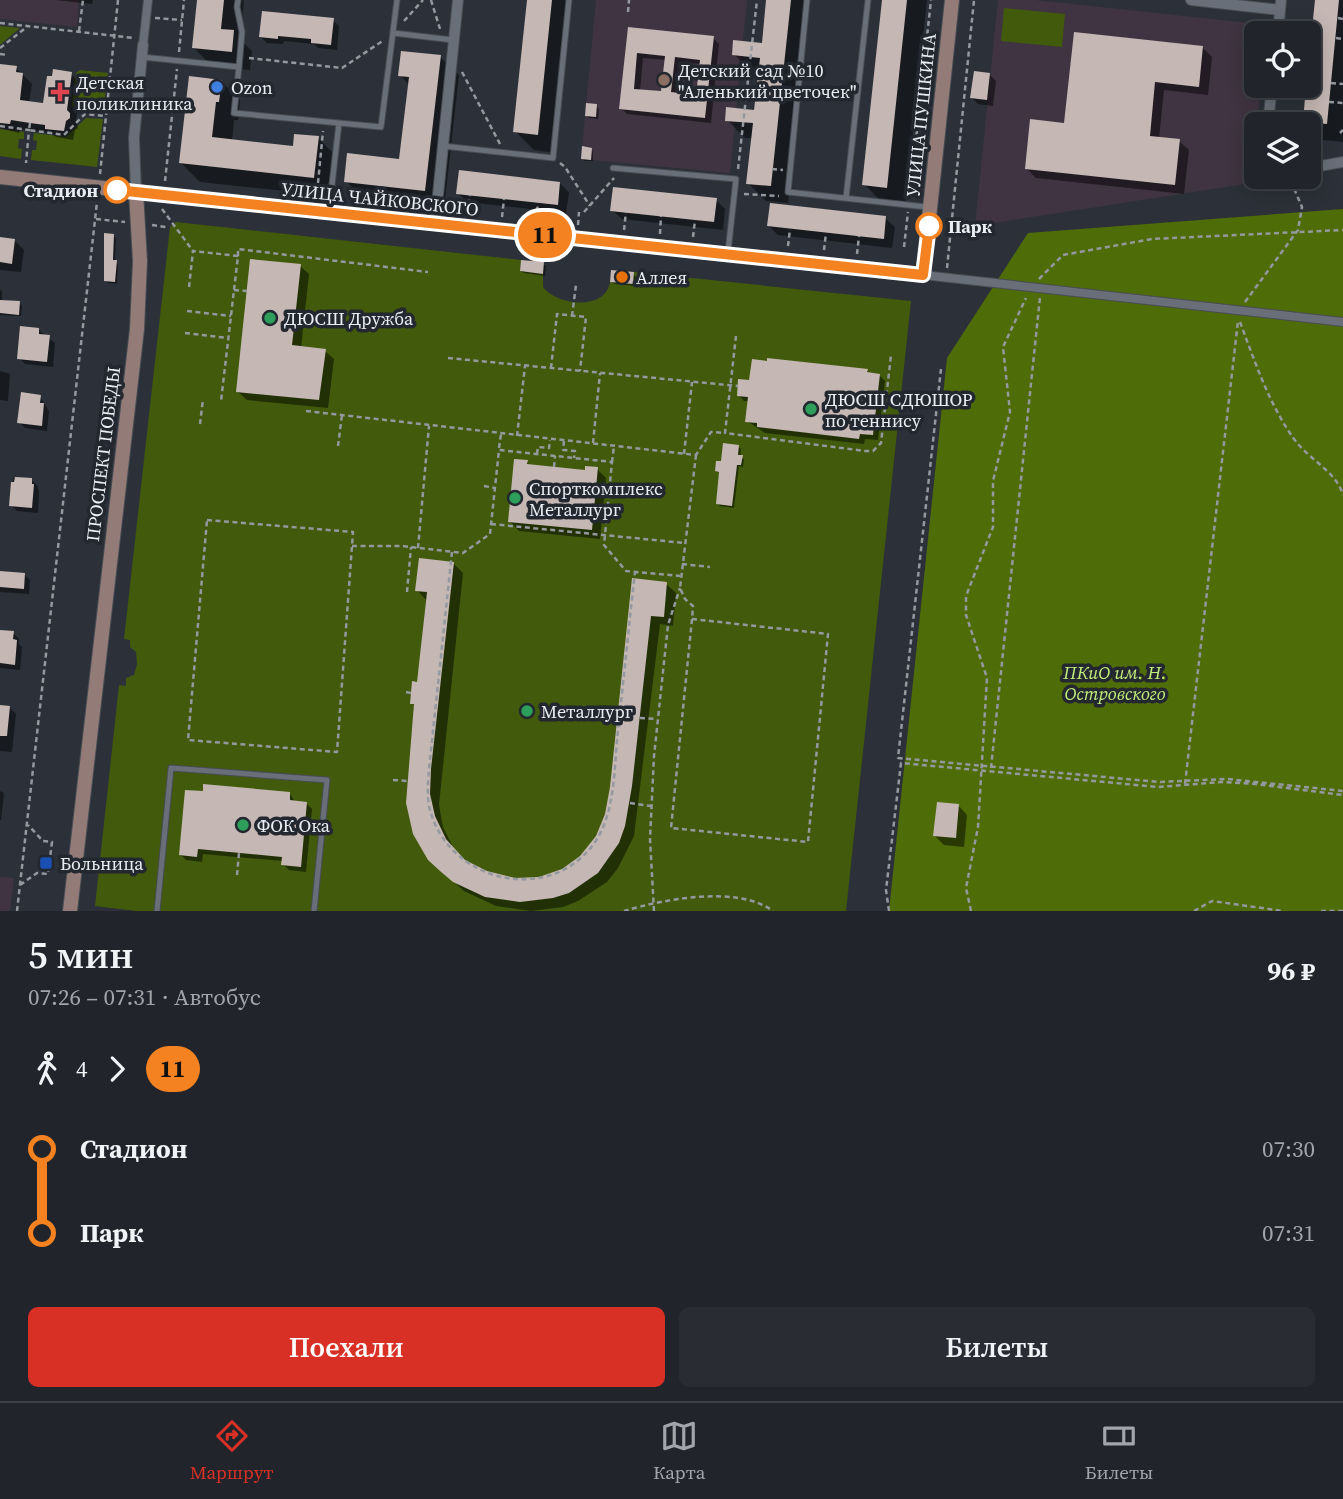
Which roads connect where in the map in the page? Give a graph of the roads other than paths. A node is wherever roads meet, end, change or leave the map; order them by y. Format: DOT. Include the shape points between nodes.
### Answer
graph roads {
  1 [pos="148,0"];
  2 [pos="238,0"];
  3 [pos="397,0"];
  4 [pos="458,0"];
  5 [pos="569,0"];
  6 [pos="807,0"];
  7 [pos="867,0"];
  8 [pos="952,0"];
  9 [pos="1191,0"];
  10 [pos="1281,5"];
  11 [pos="393,33"];
  12 [pos="449,39"];
  13 [pos="143,47"];
  14 [pos="239,67"];
  15 [pos="339,123"];
  16 [pos="443,146"];
  17 [pos="1343,162"];
  18 [pos="1321,166"];
  19 [pos="613,167"];
  20 [pos="0,177"];
  21 [pos="136,192"];
  22 [pos="846,198"];
  23 [pos="931,207"];
  24 [pos="329,213"];
  25 [pos="435,224"];
  26 [pos="728,255"];
  27 [pos="923,275"];
  28 [pos="1343,322"];
  29 [pos="70,911"];
  30 [pos="157,911"];
  31 [pos="314,911"];
  1 -- 13 [label="street, ПРОСПЕКТ ПОБЕДЫ"];
  2 -- 14 [label="lane" via="242,32"];
  3 -- 11 [label="lane"];
  4 -- 12 [label="street"];
  5 -- 16 [label="lane" via="553,158"];
  6 -- 22 [label="lane" via="788,191"];
  7 -- 22 [label="lane"];
  8 -- 23 [label="main road, УЛИЦА ПУШКИНА"];
  9 -- 10 [label="street"];
  11 -- 12 [label="lane"];
  11 -- 15 [label="lane" via="381,127"];
  12 -- 16 [label="street" via="453,54"];
  13 -- 14 [label="lane" via="178,61"];
  13 -- 21 [label="street, ПРОСПЕКТ ПОБЕДЫ" via="134,138"];
  14 -- 15 [label="lane" via="234,113"];
  15 -- 24 [label="lane"];
  16 -- 25 [label="street"];
  17 -- 18 [label="street"];
  19 -- 26 [label="lane" via="736,179"];
  20 -- 21 [label="main road, УЛИЦА ЧАЙКОВСКОГО"];
  21 -- 24 [label="main road, УЛИЦА ЧАЙКОВСКОГО"];
  21 -- 29 [label="main road, ПРОСПЕКТ ПОБЕДЫ" via="137,328"];
  22 -- 23 [label="lane"];
  23 -- 27 [label="main road, УЛИЦА ПУШКИНА"];
  24 -- 25 [label="main road, УЛИЦА ЧАЙКОВСКОГО"];
  25 -- 26 [label="main road, УЛИЦА ЧАЙКОВСКОГО"];
  26 -- 27 [label="main road, УЛИЦА ЧАЙКОВСКОГО"];
  27 -- 28 [label="street"];
  30 -- 31 [label="lane" via="171,768 327,780"];
}
